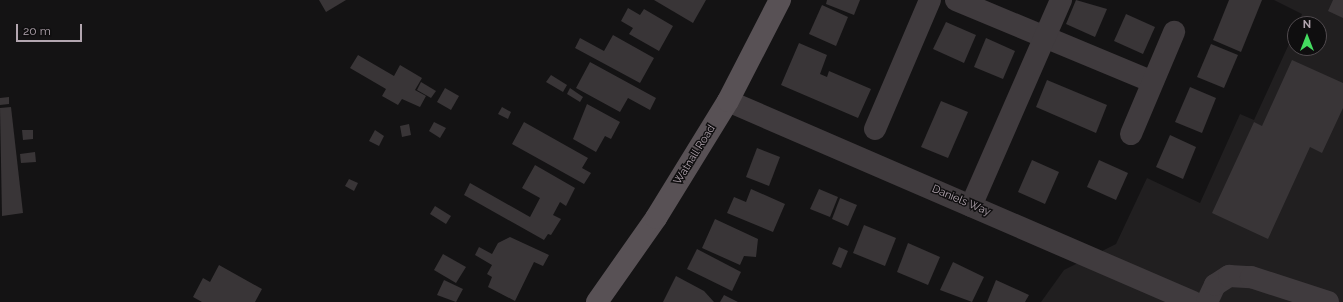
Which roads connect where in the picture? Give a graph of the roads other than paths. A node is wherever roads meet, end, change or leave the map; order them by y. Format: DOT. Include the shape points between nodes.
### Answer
graph roads {
  1 [pos="780,0"];
  2 [pos="930,0"];
  3 [pos="956,0"];
  4 [pos="1061,0"];
  5 [pos="1174,32"];
  6 [pos="1045,37"];
  7 [pos="1153,82"];
  8 [pos="728,101"];
  9 [pos="875,129"];
  10 [pos="1131,134"];
  11 [pos="971,206"];
  12 [pos="597,302"];
  13 [pos="1193,302"];
  14 [pos="1207,302"];
  15 [pos="1328,302"];
  1 -- 8 [label="main road, Watnall Road"];
  2 -- 9 [label="street"];
  3 -- 6 [label="street"];
  4 -- 6 [label="street"];
  5 -- 7 [label="street"];
  6 -- 7 [label="street"];
  6 -- 11 [label="street"];
  7 -- 10 [label="street"];
  8 -- 11 [label="street, Daniels Way"];
  8 -- 12 [label="main road, Watnall Road" via="656,218"];
  11 -- 13 [label="street, Daniels Way"];
  14 -- 15 [label="street" via="1215,285 1229,276 1250,277"];
}
